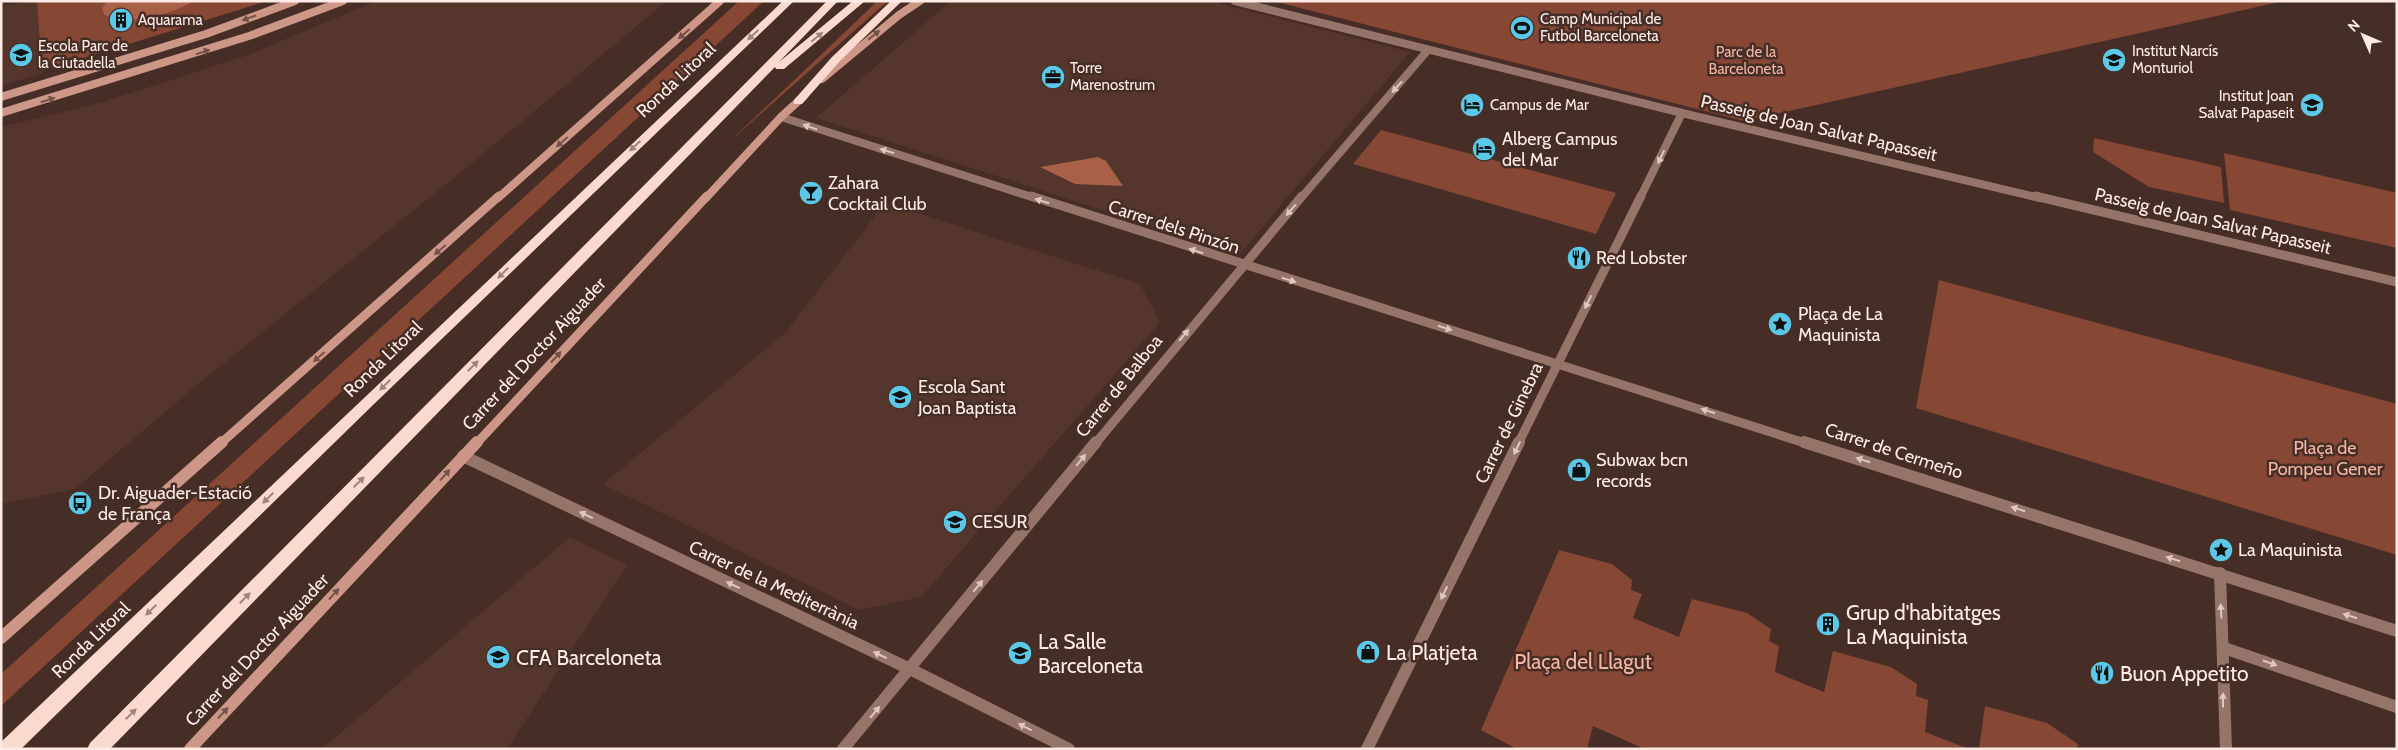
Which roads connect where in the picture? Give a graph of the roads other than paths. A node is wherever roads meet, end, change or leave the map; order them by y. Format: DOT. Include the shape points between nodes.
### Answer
graph roads {
  1 [pos="295,1"];
  2 [pos="343,1"];
  3 [pos="720,1"];
  4 [pos="789,1"];
  5 [pos="833,1"];
  6 [pos="860,1"];
  7 [pos="897,1"];
  8 [pos="920,1"];
  9 [pos="1235,1"];
  10 [pos="1428,50"];
  11 [pos="1,97"];
  12 [pos="798,102"];
  13 [pos="724,111"];
  14 [pos="1,113"];
  15 [pos="1682,113"];
  16 [pos="781,117"];
  17 [pos="1243,266"];
  18 [pos="2397,282"];
  19 [pos="1558,363"];
  20 [pos="463,456"];
  21 [pos="2220,573"];
  22 [pos="2397,631"];
  23 [pos="1,638"];
  24 [pos="2224,648"];
  25 [pos="910,669"];
  26 [pos="2397,707"];
  27 [pos="7,749"];
  28 [pos="97,749"];
  29 [pos="190,749"];
  30 [pos="843,749"];
  31 [pos="1069,749"];
  32 [pos="1367,749"];
  33 [pos="2226,749"];
  1 -- 11 [label="main road, one-way" via="206,34"];
  14 -- 2 [label="main road, one-way" via="250,36"];
  3 -- 23 [label="main road, one-way"];
  4 -- 27 [label="highway, Ronda Litoral, one-way"];
  5 -- 13 [label="highway"];
  13 -- 6 [label="highway, one-way"];
  7 -- 12 [label="highway" via="836,59"];
  12 -- 8 [label="main road, Carrer del Doctor Aiguader, one-way" via="848,55"];
  9 -- 10 [label="street, Passeig de Joan Salvat Papasseit"];
  10 -- 15 [label="street, Passeig de Joan Salvat Papasseit"];
  10 -- 17 [label="street, Carrer de Balboa, one-way"];
  12 -- 16 [label="main road, Carrer del Doctor Aiguader"];
  28 -- 13 [label="highway, one-way"];
  15 -- 18 [label="street, Passeig de Joan Salvat Papasseit"];
  15 -- 19 [label="street, Carrer de Ginebra, one-way"];
  17 -- 16 [label="street, Carrer dels Pinzón, one-way"];
  20 -- 16 [label="main road, Carrer del Doctor Aiguader, one-way"];
  17 -- 19 [label="street, Carrer dels Pinzón, one-way"];
  25 -- 17 [label="street, Carrer de Balboa, one-way"];
  21 -- 19 [label="street, Carrer de Cermeño, one-way"];
  19 -- 32 [label="street, Carrer de Ginebra, one-way"];
  25 -- 20 [label="street, Carrer de la Mediterrània, one-way"];
  29 -- 20 [label="main road, Carrer del Doctor Aiguader, one-way"];
  22 -- 21 [label="street, Carrer de Cermeño, one-way"];
  24 -- 21 [label="street, one-way"];
  24 -- 26 [label="street, one-way"];
  33 -- 24 [label="street, one-way"];
  30 -- 25 [label="street, Carrer de Balboa, one-way"];
  31 -- 25 [label="street, Carrer de la Mediterrània, one-way"];
}
